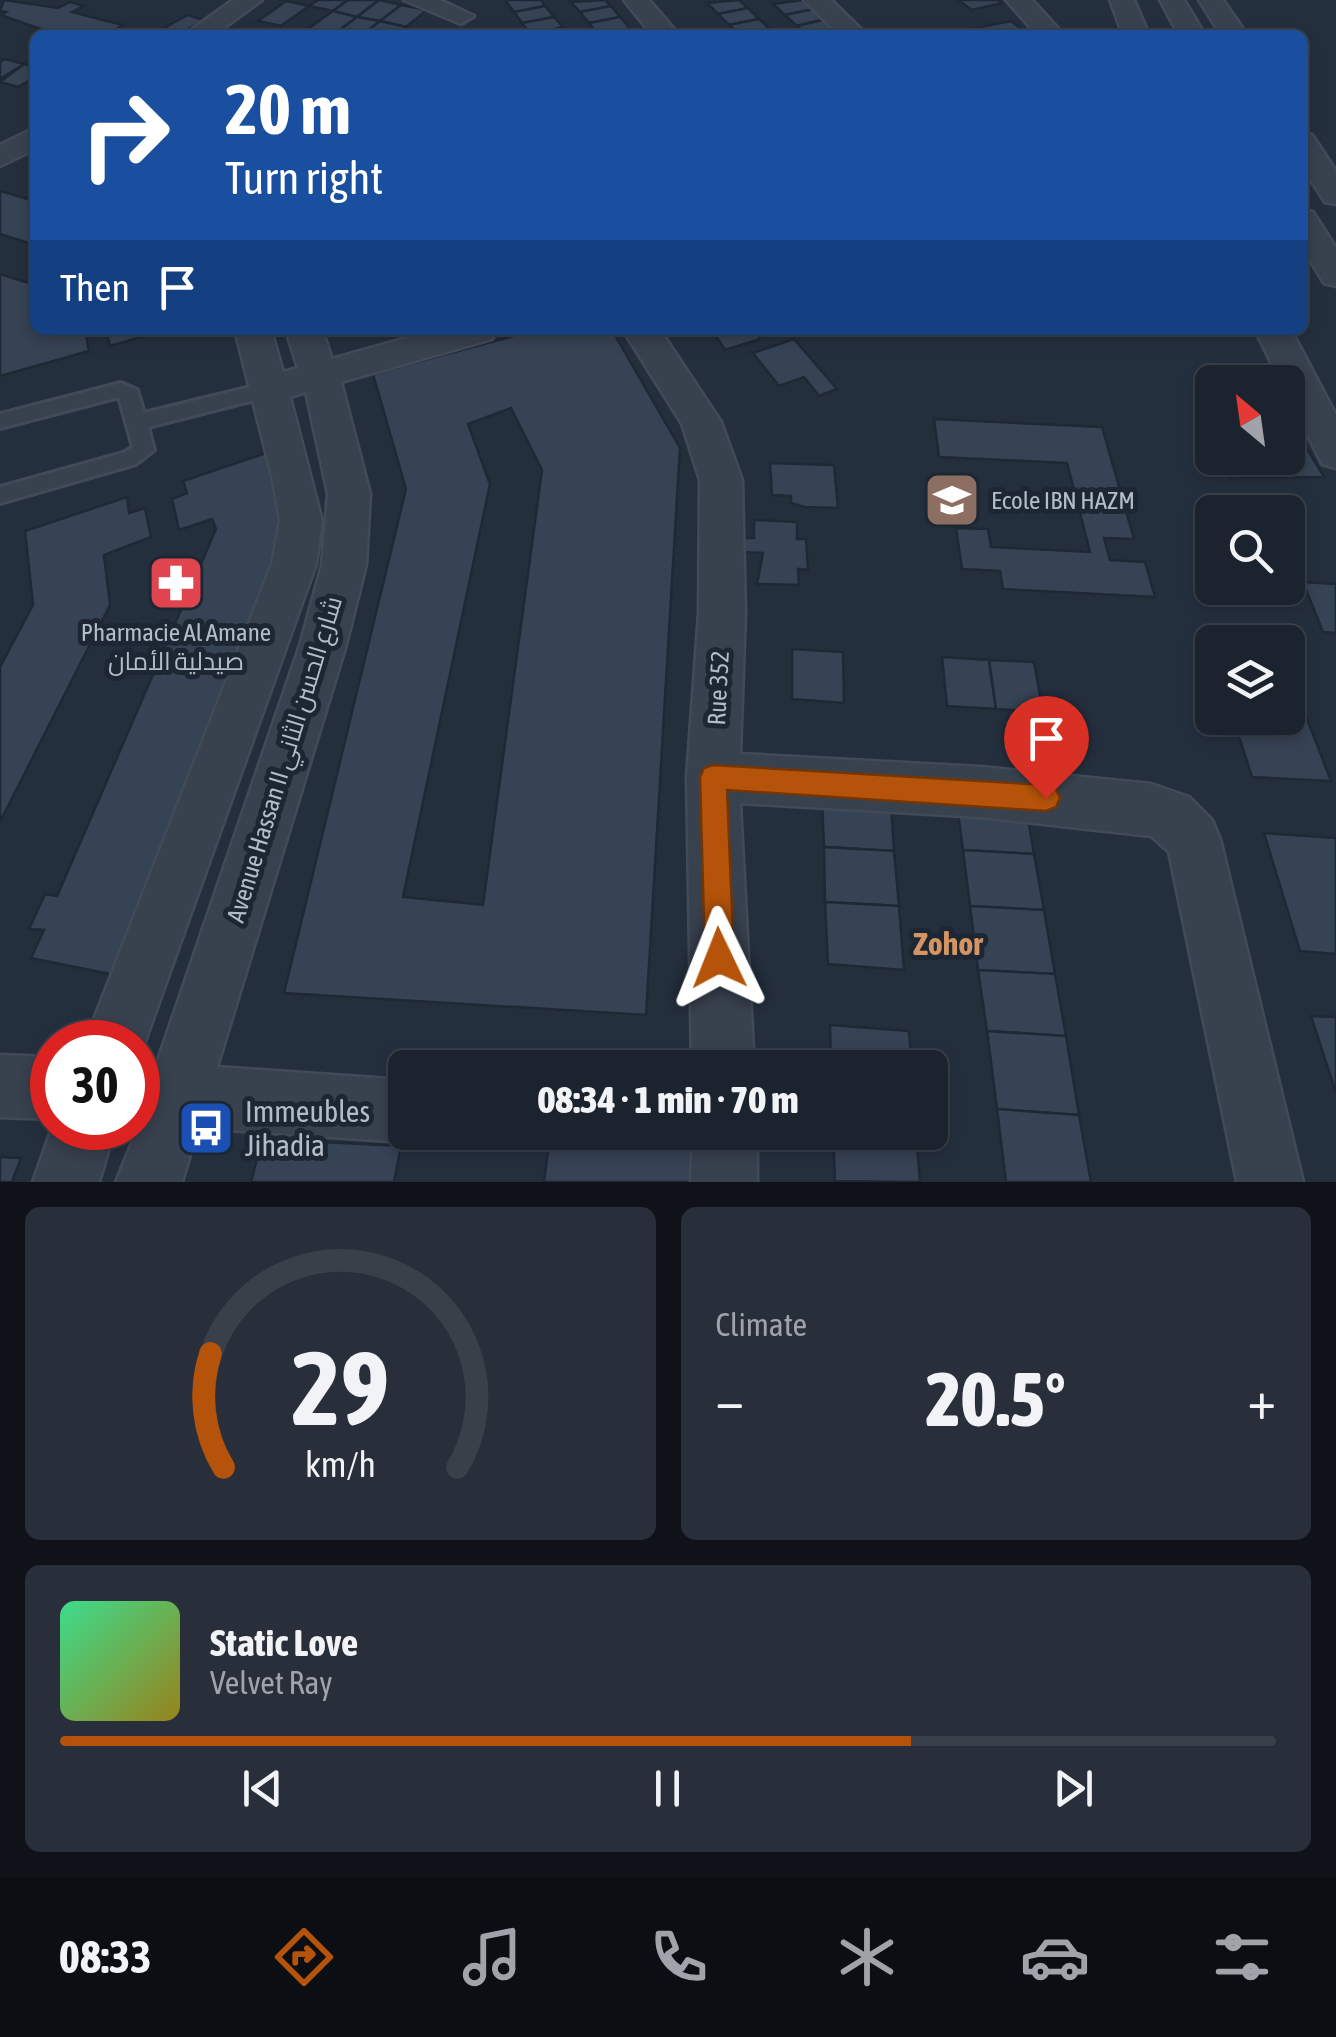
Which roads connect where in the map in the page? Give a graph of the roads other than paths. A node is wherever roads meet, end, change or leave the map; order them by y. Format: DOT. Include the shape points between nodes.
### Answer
graph roads {
  1 [pos="250,0"];
  2 [pos="416,0"];
  3 [pos="636,0"];
  4 [pos="816,0"];
  5 [pos="1018,0"];
  6 [pos="1122,0"];
  7 [pos="1172,0"];
  8 [pos="1211,0"];
  9 [pos="461,17"];
  10 [pos="212,30"];
  11 [pos="662,30"];
  12 [pos="849,30"];
  13 [pos="1046,30"];
  14 [pos="1134,30"];
  15 [pos="1189,30"];
  16 [pos="1231,30"];
  17 [pos="1308,151"];
  18 [pos="0,166"];
  19 [pos="30,175"];
  20 [pos="1336,195"];
  21 [pos="1308,229"];
  22 [pos="1336,274"];
  23 [pos="254,335"];
  24 [pos="443,335"];
  25 [pos="644,335"];
  26 [pos="1275,335"];
  27 [pos="312,353"];
  28 [pos="270,389"];
  29 [pos="0,420"];
  30 [pos="138,422"];
  31 [pos="1336,453"];
  32 [pos="0,495"];
  33 [pos="713,777"];
  34 [pos="123,1020"];
  35 [pos="722,1050"];
  36 [pos="0,1086"];
  37 [pos="30,1087"];
  38 [pos="160,1088"];
  39 [pos="160,1096"];
  40 [pos="388,1110"];
  41 [pos="77,1150"];
  42 [pos="153,1150"];
  43 [pos="725,1150"];
  44 [pos="66,1182"];
  45 [pos="150,1182"];
  46 [pos="724,1182"];
  47 [pos="1270,1182"];
  1 -- 10 [label="street"];
  2 -- 9 [label="street"];
  3 -- 11 [label="street"];
  4 -- 12 [label="street"];
  5 -- 13 [label="street"];
  6 -- 14 [label="street"];
  7 -- 15 [label="street"];
  8 -- 16 [label="street"];
  17 -- 20 [label="street"];
  18 -- 19 [label="street"];
  21 -- 22 [label="street"];
  23 -- 28 [label="street, Avenue Hassan II شارع الحسن الثاني"];
  24 -- 27 [label="street"];
  25 -- 33 [label="street, Rue 352" via="701,422 721,480"];
  26 -- 31 [label="street"];
  27 -- 28 [label="street"];
  27 -- 38 [label="street, Avenue Hassan II شارع الحسن الثاني" via="345,478 345,558 323,645"];
  28 -- 30 [label="lane"];
  28 -- 34 [label="street, Avenue Hassan II شارع الحسن الثاني" via="301,521 294,564"];
  29 -- 30 [label="lane" via="121,390 130,395"];
  30 -- 32 [label="lane" via="140,454"];
  33 -- 35 [label="street, Rue 352"];
  33 -- 47 [label="street" via="1080,801 1151,810 1182,824 1194,839"];
  36 -- 37 [label="street"];
  39 -- 40 [label="street"];
  41 -- 44 [label="street"];
  42 -- 45 [label="street, Avenue Hassan II شارع الحسن الثاني"];
  43 -- 46 [label="street"];
}
